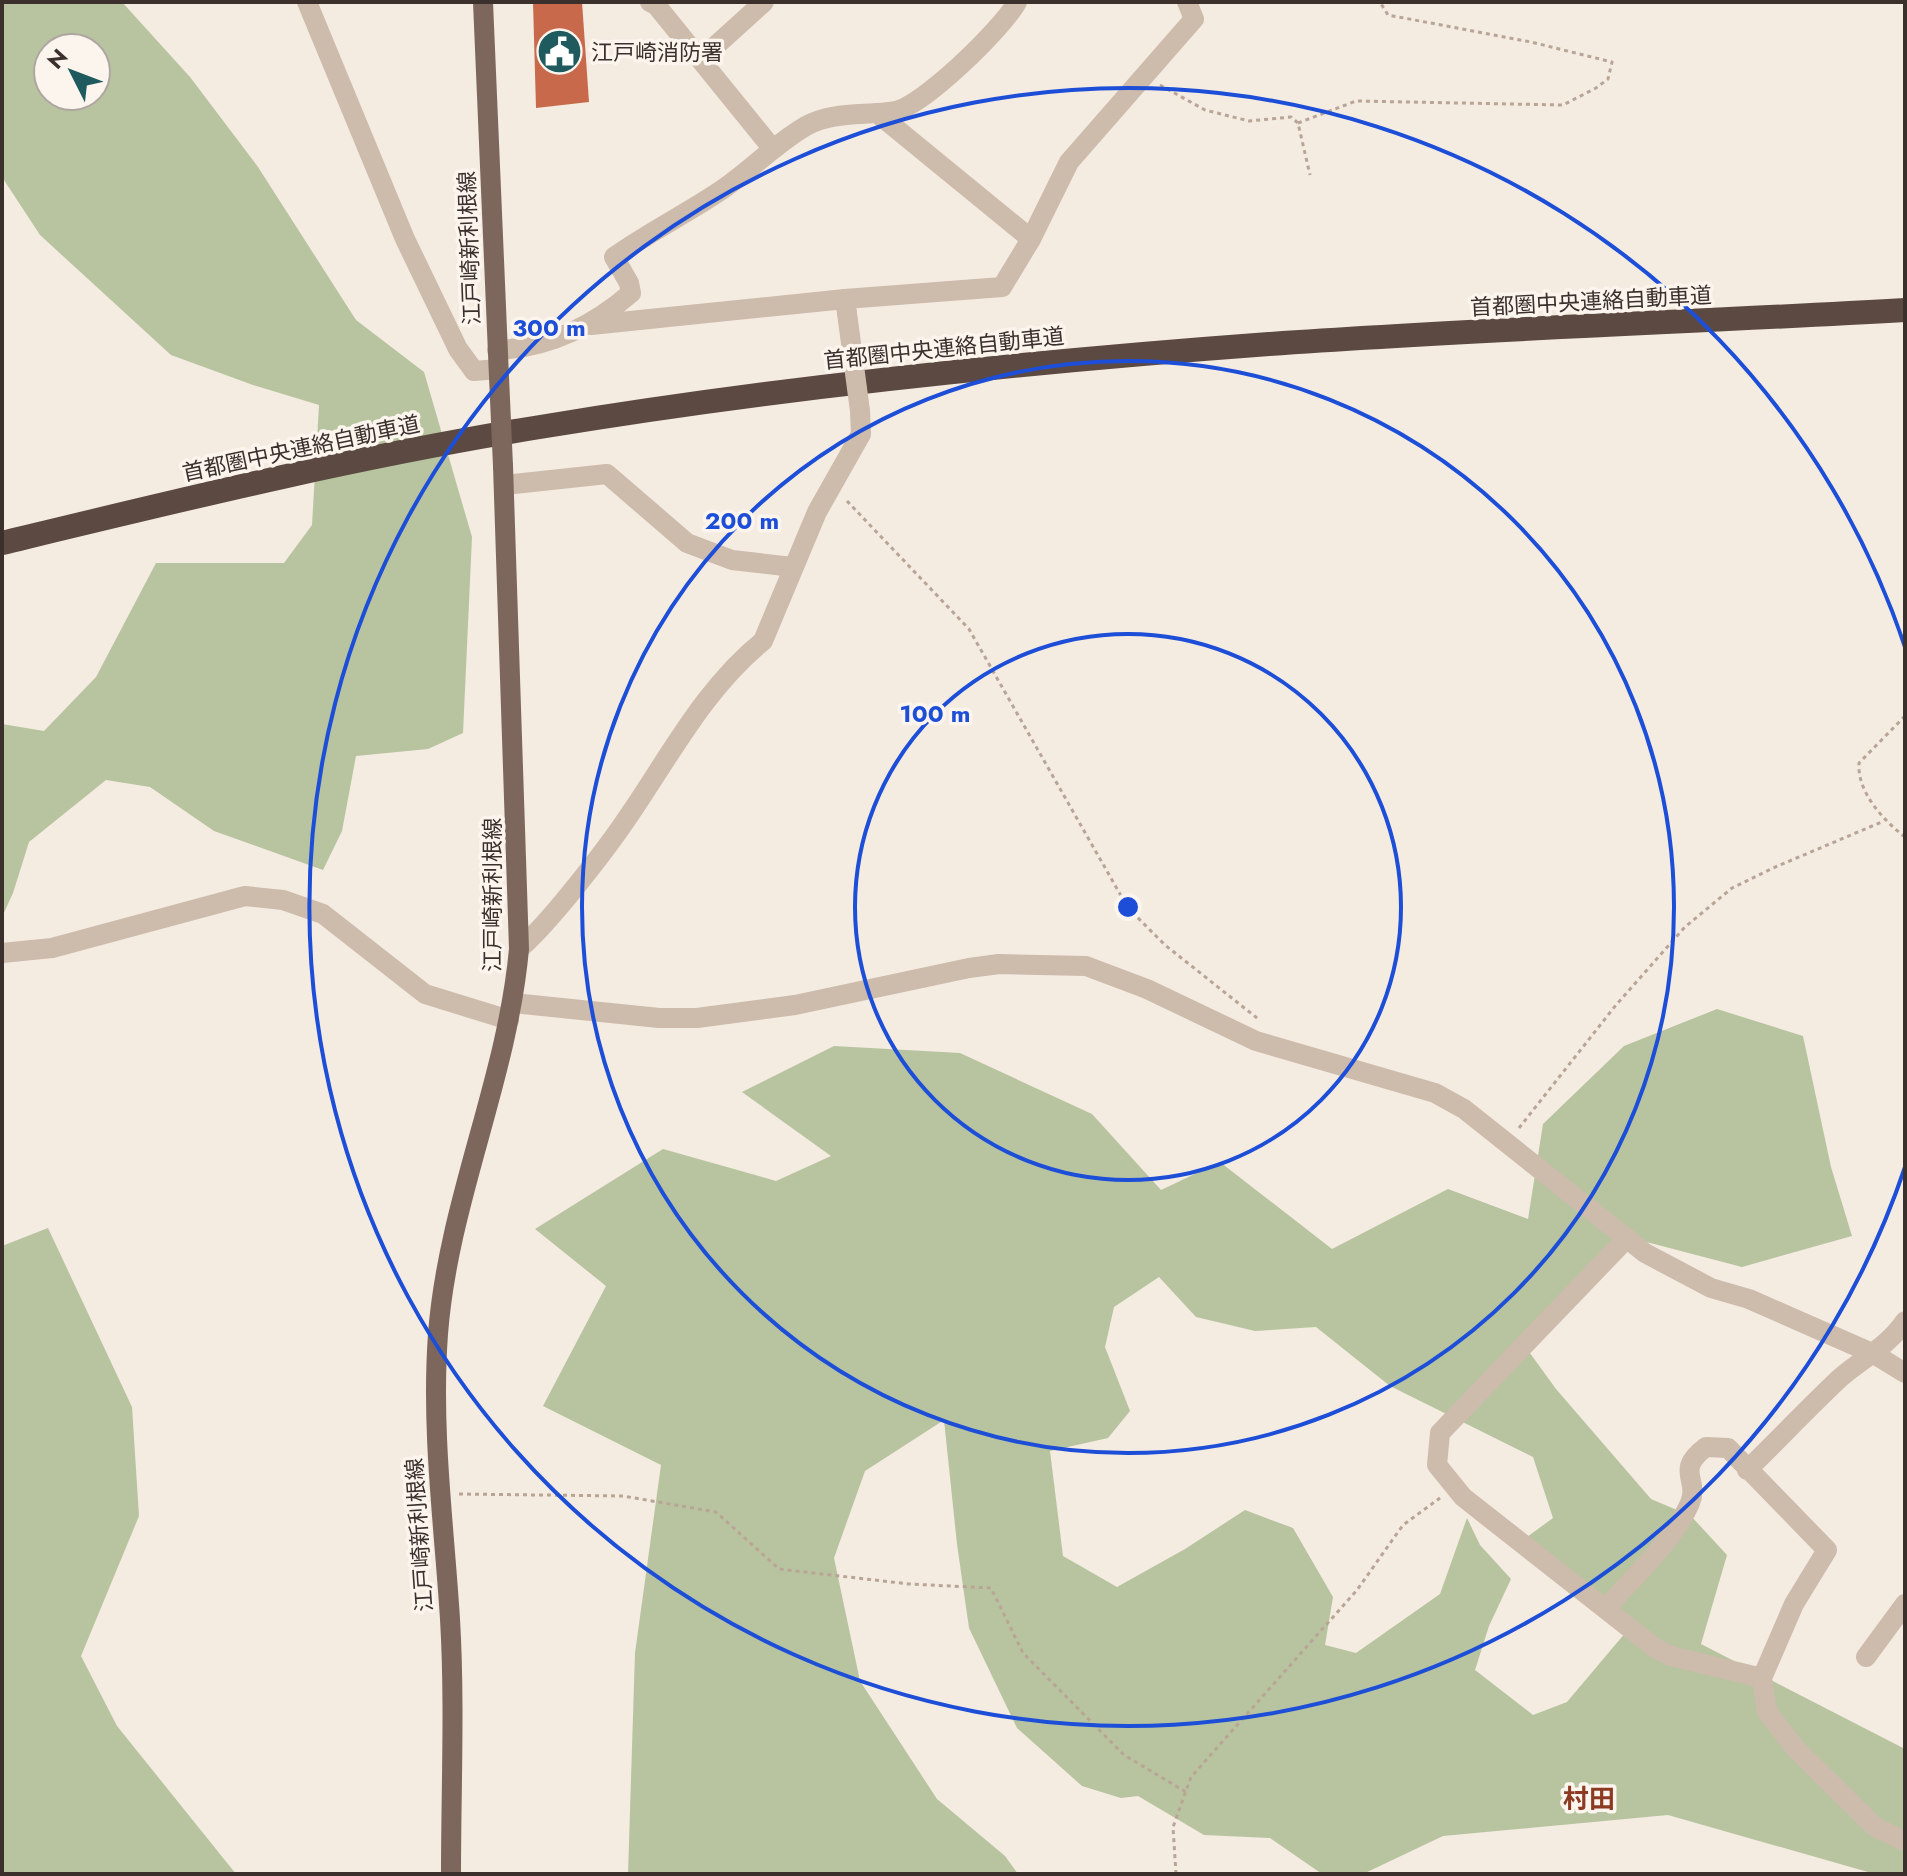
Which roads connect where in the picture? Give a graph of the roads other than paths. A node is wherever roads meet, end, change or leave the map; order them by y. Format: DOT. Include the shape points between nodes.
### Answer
graph roads {
  1 [pos="307,2"];
  2 [pos="483,2"];
  3 [pos="650,2"];
  4 [pos="764,2"];
  5 [pos="1017,2"];
  6 [pos="1187,2"];
  7 [pos="701,59"];
  8 [pos="877,113"];
  9 [pos="772,148"];
  10 [pos="1031,239"];
  11 [pos="846,306"];
  12 [pos="1905,310"];
  13 [pos="587,326"];
  14 [pos="498,365"];
  15 [pos="504,475"];
  16 [pos="2,543"];
  17 [pos="793,567"];
  18 [pos="519,949"];
  19 [pos="2,953"];
  20 [pos="511,1011"];
  21 [pos="1627,1238"];
  22 [pos="1905,1321"];
  23 [pos="1874,1354"];
  24 [pos="1905,1373"];
  25 [pos="1747,1470"];
  26 [pos="1905,1604"];
  27 [pos="1607,1608"];
  28 [pos="1866,1657"];
  29 [pos="1762,1678"];
  30 [pos="1905,1841"];
  31 [pos="451,1874"];
  1 -- 14 [label="street" via="405,239 458,349 474,371"];
  2 -- 14 [label="main road, 江戸崎新利根線"];
  3 -- 7 [label="street"];
  4 -- 7 [label="street"];
  5 -- 8 [label="street" via="976,51 922,97 900,111"];
  6 -- 10 [label="street" via="1194,19 1069,162"];
  7 -- 9 [label="street"];
  8 -- 9 [label="street" via="822,118"];
  8 -- 10 [label="street"];
  9 -- 13 [label="street" via="723,189 614,257 631,293"];
  10 -- 11 [label="street" via="1002,287"];
  11 -- 13 [label="street"];
  11 -- 17 [label="street, bridge" via="861,434"];
  12 -- 16 [label="highway, 首都圏中央連絡自動車道" via="1271,344 776,392 425,447"];
  13 -- 14 [label="street" via="530,346"];
  14 -- 15 [label="main road, 江戸崎新利根線, bridge"];
  15 -- 17 [label="street" via="607,474 687,543 732,560"];
  15 -- 18 [label="main road, 江戸崎新利根線"];
  17 -- 18 [label="street" via="763,641 695,715 591,868"];
  18 -- 20 [label="main road, 江戸崎新利根線"];
  19 -- 20 [label="street" via="52,948 245,896 283,900 323,914 425,994"];
  20 -- 21 [label="street" via="697,1018 795,1005 969,968 1086,966 1256,1041 1435,1093 1464,1109"];
  20 -- 31 [label="main road, 江戸崎新利根線" via="448,1253 438,1334 438,1494 450,1621"];
  21 -- 23 [label="street" via="1711,1288 1749,1299"];
  21 -- 27 [label="street" via="1440,1433 1437,1465 1463,1497"];
  22 -- 23 [label="street"];
  23 -- 24 [label="street"];
  23 -- 25 [label="street" via="1817,1400"];
  25 -- 27 [label="street" via="1728,1448 1713,1445 1693,1456 1690,1502"];
  25 -- 29 [label="street" via="1827,1550 1794,1604"];
  26 -- 28 [label="street"];
  27 -- 29 [label="street" via="1663,1652"];
  29 -- 30 [label="street" via="1767,1711 1795,1748 1875,1827"];
}
